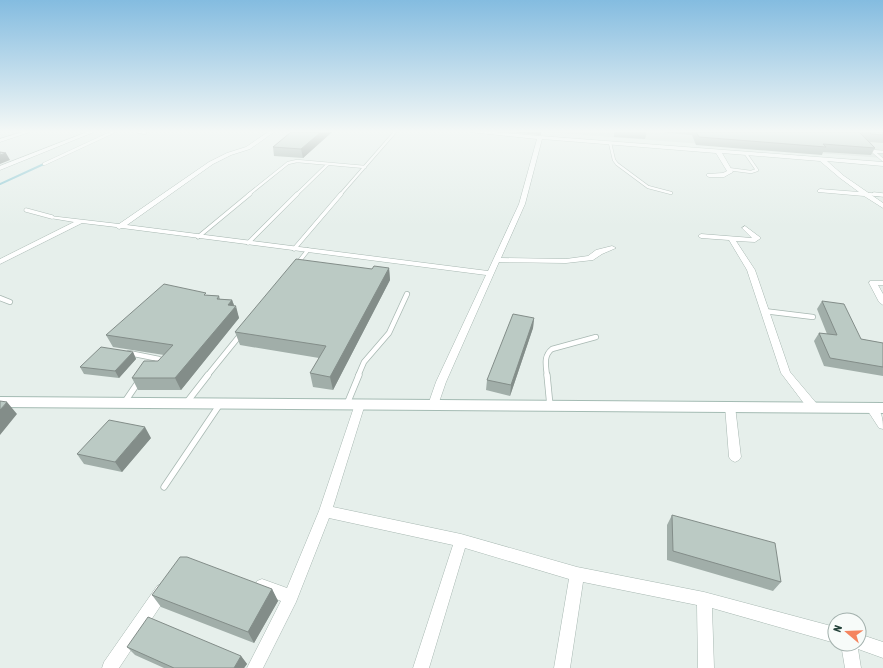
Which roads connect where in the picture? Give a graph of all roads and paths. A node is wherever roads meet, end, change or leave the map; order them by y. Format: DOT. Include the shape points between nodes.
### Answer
graph roads {
  1 [pos="12,163"];
  2 [pos="211,163"];
  3 [pos="288,163"];
  4 [pos="319,163"];
  5 [pos="368,163"];
  6 [pos="533,163"];
  7 [pos="616,163"];
  8 [pos="725,163"];
  9 [pos="752,163"];
  10 [pos="826,163"];
  11 [pos="870,163"];
  12 [pos="328,164"];
  13 [pos="883,164"];
  14 [pos="365,167"];
  15 [pos="0,168"];
  16 [pos="728,169"];
  17 [pos="709,175"];
  18 [pos="820,191"];
  19 [pos="671,193"];
  20 [pos="866,194"];
  21 [pos="883,195"];
  22 [pos="883,206"];
  23 [pos="26,210"];
  24 [pos="52,217"];
  25 [pos="81,221"];
  26 [pos="119,226"];
  27 [pos="745,228"];
  28 [pos="701,236"];
  29 [pos="198,237"];
  30 [pos="731,238"];
  31 [pos="248,243"];
  32 [pos="612,248"];
  33 [pos="294,249"];
  34 [pos="308,250"];
  35 [pos="496,260"];
  36 [pos="0,262"];
  37 [pos="293,270"];
  38 [pos="490,273"];
  39 [pos="883,283"];
  40 [pos="407,294"];
  41 [pos="0,298"];
  42 [pos="10,302"];
  43 [pos="883,302"];
  44 [pos="764,311"];
  45 [pos="813,317"];
  46 [pos="244,330"];
  47 [pos="596,337"];
  48 [pos="125,352"];
  49 [pos="148,372"];
  50 [pos="142,377"];
  51 [pos="0,402"];
  52 [pos="124,403"];
  53 [pos="186,403"];
  54 [pos="221,403"];
  55 [pos="354,404"];
  56 [pos="433,405"];
  57 [pos="550,406"];
  58 [pos="730,406"];
  59 [pos="813,406"];
  60 [pos="877,408"];
  61 [pos="883,425"];
  62 [pos="735,458"];
  63 [pos="164,487"];
  64 [pos="325,511"];
  65 [pos="461,540"];
  66 [pos="577,574"];
  67 [pos="170,578"];
  68 [pos="249,581"];
  69 [pos="291,597"];
  70 [pos="704,599"];
  71 [pos="827,633"];
  72 [pos="867,645"];
  73 [pos="883,650"];
  74 [pos="850,652"];
  75 [pos="110,668"];
  76 [pos="255,668"];
  77 [pos="421,668"];
  78 [pos="562,668"];
  79 [pos="706,668"];
  80 [pos="853,668"];
  1 -- 15 [label="street"];
  2 -- 26 [label="street"];
  3 -- 29 [label="lane"];
  4 -- 12 [label="lane"];
  5 -- 14 [label="lane"];
  6 -- 35 [label="street" via="522,204"];
  7 -- 19 [label="lane" via="646,186"];
  8 -- 16 [label="street"];
  9 -- 16 [label="lane" via="757,170 751,172"];
  10 -- 20 [label="street"];
  11 -- 13 [label="street"];
  12 -- 14 [label="lane"];
  12 -- 31 [label="lane"];
  14 -- 33 [label="lane"];
  16 -- 17 [label="street" via="730,172 724,175"];
  18 -- 20 [label="street"];
  20 -- 21 [label="lane"];
  20 -- 22 [label="street"];
  23 -- 24 [label="lane"];
  24 -- 25 [label="street"];
  25 -- 26 [label="street"];
  25 -- 36 [label="street"];
  26 -- 29 [label="street"];
  27 -- 30 [label="street" via="757,238 755,240"];
  28 -- 30 [label="street"];
  29 -- 31 [label="street"];
  30 -- 44 [label="street" via="751,270"];
  31 -- 33 [label="street"];
  32 -- 35 [label="street" via="590,258 566,261"];
  33 -- 34 [label="street"];
  34 -- 37 [label="lane"];
  34 -- 38 [label="street"];
  35 -- 38 [label="street"];
  38 -- 56 [label="street"];
  39 -- 43 [label="street" via="873,283"];
  40 -- 55 [label="lane" via="389,333 364,362"];
  41 -- 42 [label="lane"];
  44 -- 45 [label="lane"];
  44 -- 59 [label="street" via="786,373"];
  46 -- 53 [label="lane"];
  47 -- 57 [label="lane" via="552,349 547,353 545,360"];
  48 -- 49 [label="lane" via="159,359"];
  50 -- 52 [label="lane"];
  51 -- 52 [label="street"];
  52 -- 53 [label="street"];
  53 -- 54 [label="street"];
  54 -- 55 [label="street"];
  54 -- 63 [label="lane"];
  55 -- 56 [label="street"];
  55 -- 64 [label="street"];
  56 -- 57 [label="street"];
  57 -- 58 [label="street"];
  58 -- 59 [label="street"];
  58 -- 62 [label="street"];
  59 -- 60 [label="street"];
  60 -- 61 [label="street"];
  64 -- 65 [label="street"];
  64 -- 69 [label="street"];
  65 -- 66 [label="street"];
  65 -- 77 [label="street"];
  66 -- 70 [label="street"];
  66 -- 78 [label="street"];
  67 -- 75 [label="street"];
  68 -- 69 [label="street"];
  69 -- 76 [label="street"];
  70 -- 71 [label="street"];
  70 -- 79 [label="street"];
  72 -- 73 [label="street"];
  74 -- 80 [label="street"];
}
